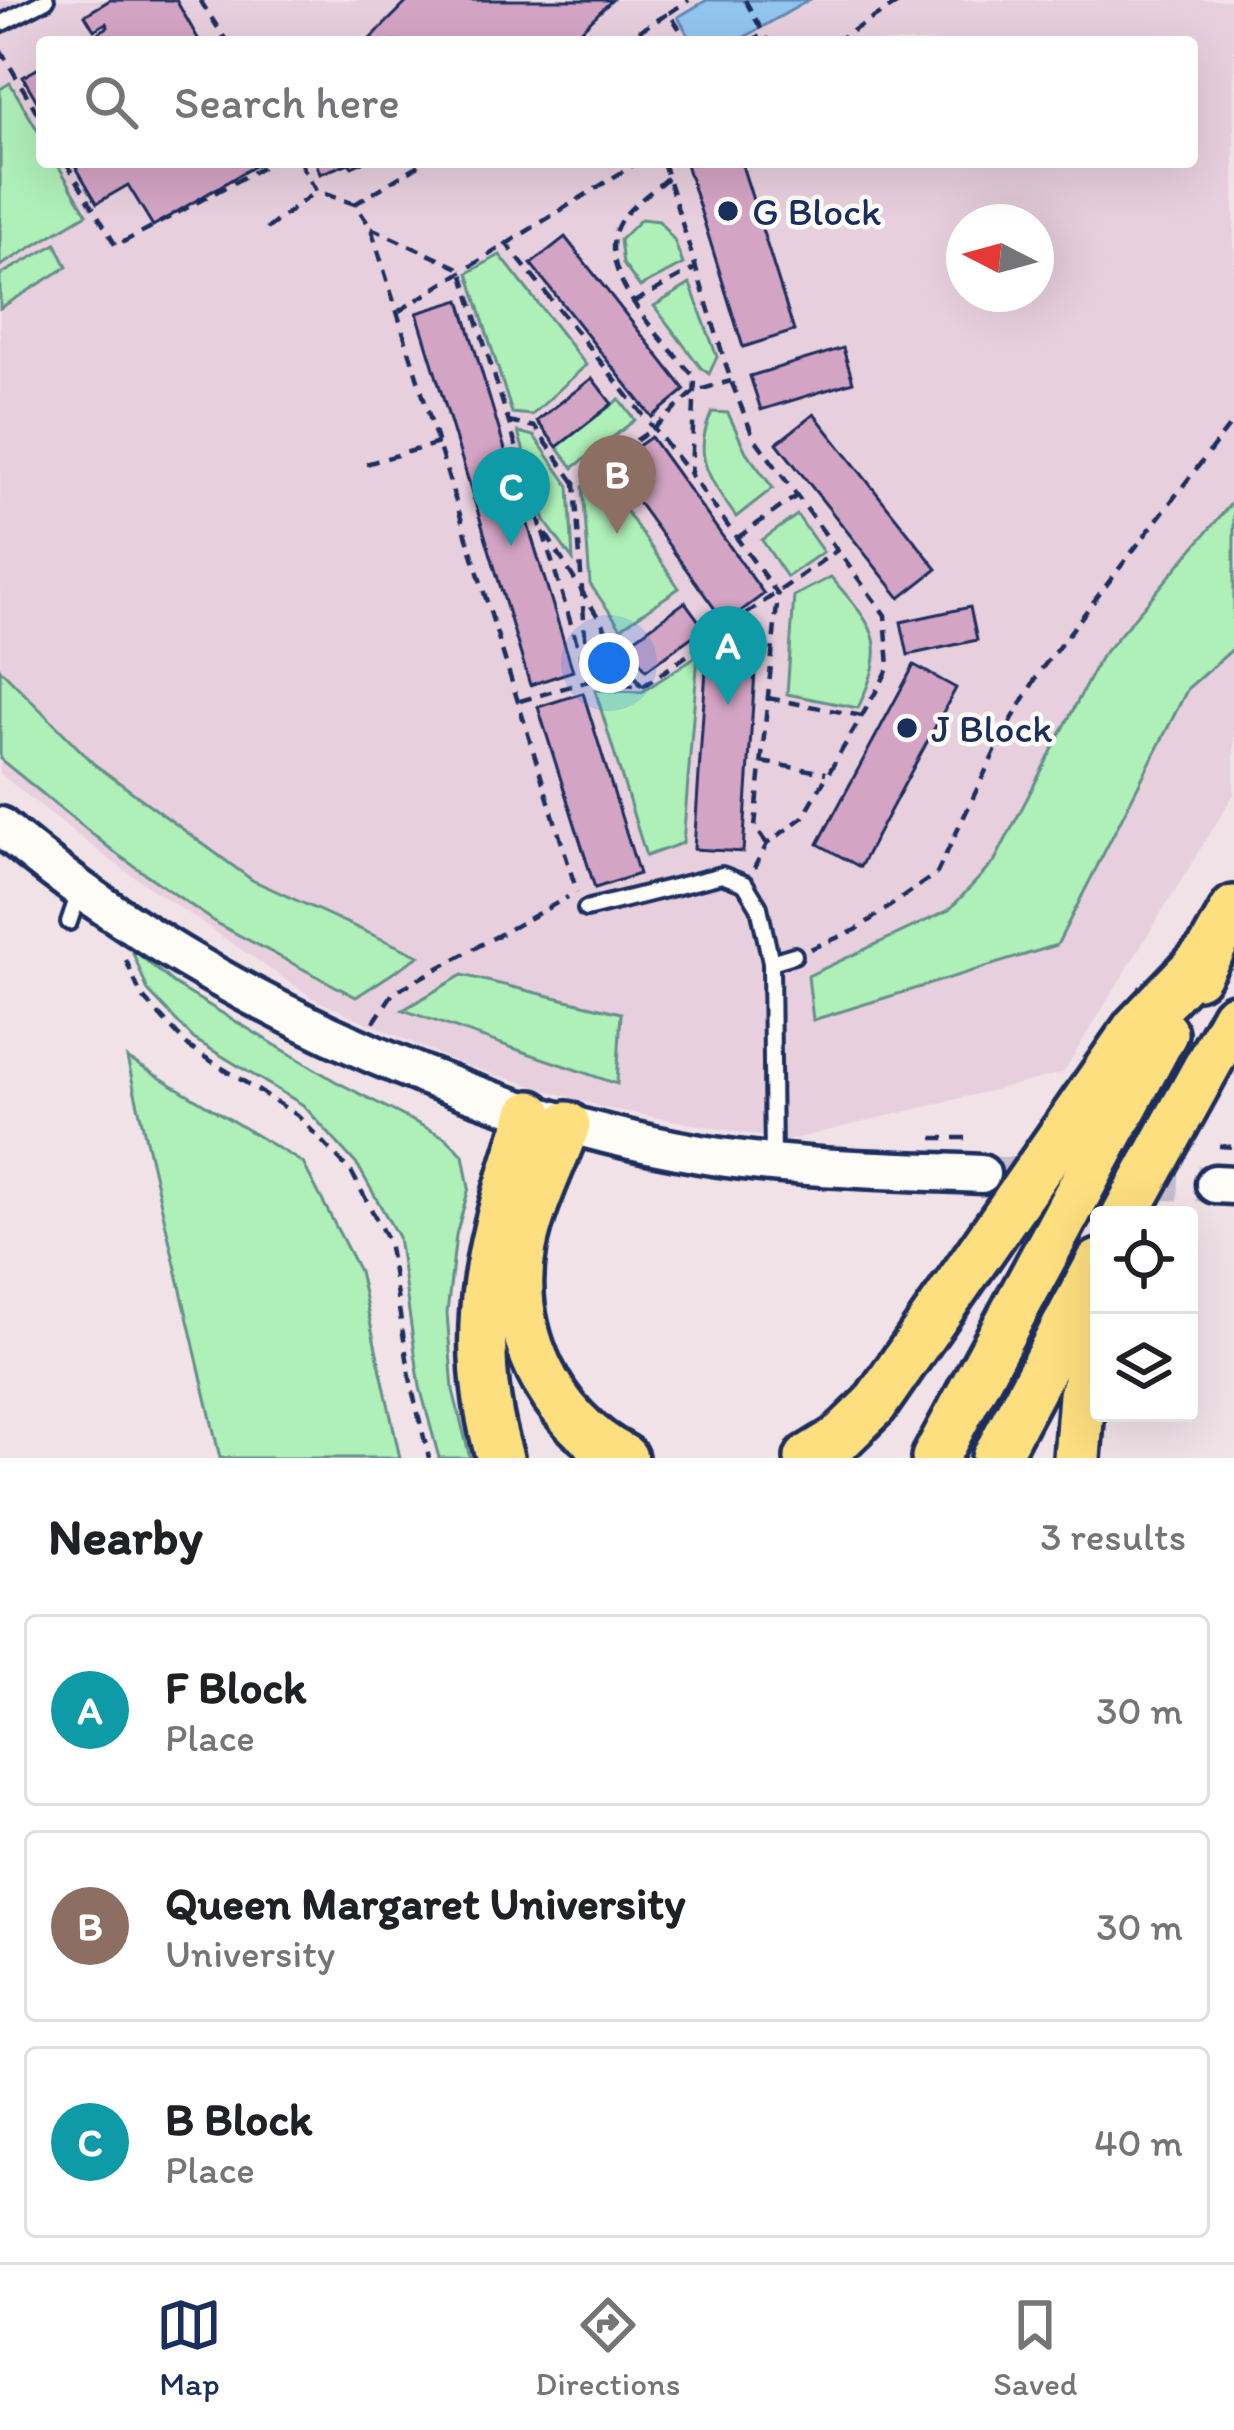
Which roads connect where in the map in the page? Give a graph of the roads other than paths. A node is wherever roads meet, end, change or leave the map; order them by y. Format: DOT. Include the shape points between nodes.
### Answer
graph roads {
  1 [pos="46,0"];
  2 [pos="0,24"];
  3 [pos="0,826"];
  4 [pos="586,909"];
  5 [pos="1234,909"];
  6 [pos="1212,949"];
  7 [pos="794,955"];
  8 [pos="771,962"];
  9 [pos="1234,1017"];
  10 [pos="1234,1048"];
  11 [pos="549,1119"];
  12 [pos="978,1156"];
  13 [pos="772,1163"];
  14 [pos="1130,1206"];
  15 [pos="1161,1206"];
  16 [pos="1090,1279"];
  17 [pos="1090,1367"];
  18 [pos="500,1458"];
  19 [pos="624,1458"];
  20 [pos="808,1458"];
  21 [pos="935,1458"];
  22 [pos="995,1458"];
  23 [pos="1078,1458"];
  1 -- 2 [label="lane"];
  3 -- 11 [label="street" via="75,906 131,923 318,1027"];
  4 -- 8 [label="lane" via="722,875 746,884 759,907"];
  5 -- 6 [label="main road"];
  6 -- 20 [label="main road" via="1136,1028 874,1405"];
  6 -- 21 [label="main road"];
  7 -- 8 [label="lane"];
  8 -- 13 [label="lane"];
  9 -- 14 [label="main road"];
  10 -- 15 [label="main road"];
  11 -- 13 [label="street"];
  11 -- 18 [label="main road" via="494,1238 480,1327 485,1400"];
  11 -- 19 [label="main road" via="520,1270 524,1322 553,1394 587,1433"];
  12 -- 13 [label="street"];
  16 -- 22 [label="main road"];
  17 -- 23 [label="main road"];
}
